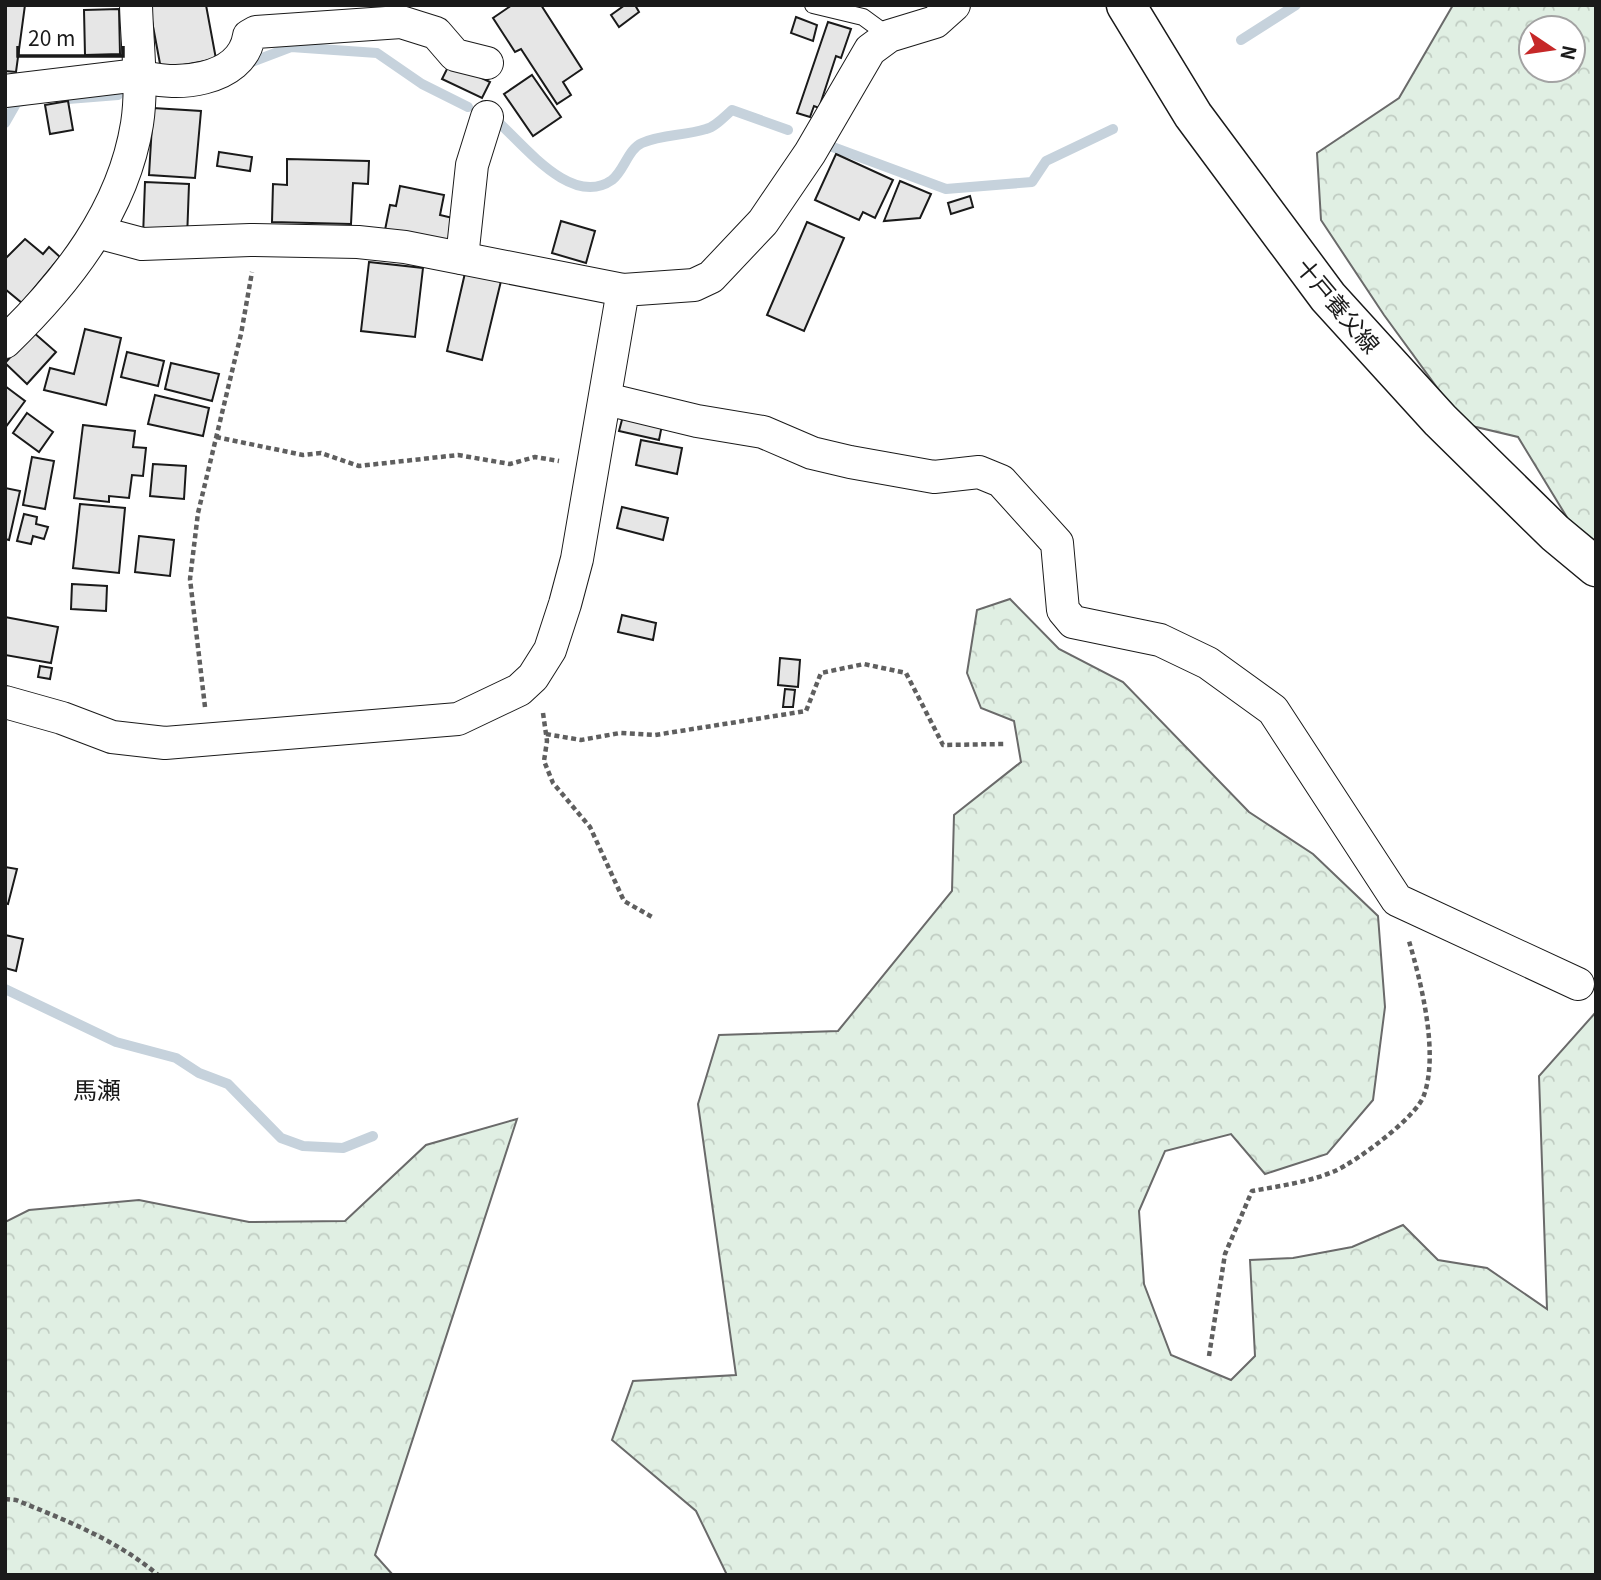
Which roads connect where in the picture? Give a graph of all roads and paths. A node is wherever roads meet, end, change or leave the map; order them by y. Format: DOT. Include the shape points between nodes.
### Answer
graph roads {
  1 [pos="136,5"];
  2 [pos="813,5"];
  3 [pos="954,5"];
  4 [pos="1126,5"];
  5 [pos="889,36"];
  6 [pos="487,63"];
  7 [pos="138,75"];
  8 [pos="5,91"];
  9 [pos="487,117"];
  10 [pos="97,232"];
  11 [pos="250,240"];
  12 [pos="462,258"];
  13 [pos="623,290"];
  14 [pos="5,342"];
  15 [pos="606,399"];
  16 [pos="216,438"];
  17 [pos="593,466"];
  18 [pos="1596,567"];
  19 [pos="537,670"];
  20 [pos="5,702"];
  21 [pos="546,734"];
  22 [pos="203,740"];
  23 [pos="1004,744"];
  24 [pos="1397,900"];
  25 [pos="652,917"];
  26 [pos="1578,984"];
  27 [pos="1209,1356"];
  28 [pos="5,1499"];
  29 [pos="158,1575"];
  1 -- 7 [label="street"];
  2 -- 5 [label="lane" via="863,17"];
  3 -- 5 [label="street" via="935,22"];
  4 -- 18 [label="main road, 十戸養父線" via="1193,116 1328,297 1440,420"];
  5 -- 13 [label="street" via="870,50 764,222 734,256 711,277 694,285"];
  6 -- 7 [label="street" via="455,54 426,27 378,21 256,32 249,36 243,54 221,71 188,82 156,82"];
  7 -- 8 [label="street"];
  7 -- 10 [label="street" via="137,122 129,158"];
  9 -- 12 [label="street" via="468,187"];
  10 -- 11 [label="street" via="142,244"];
  10 -- 14 [label="street" via="42,306"];
  11 -- 12 [label="street" via="358,242"];
  11 -- 16 [label="path" via="252,278"];
  12 -- 13 [label="street"];
  13 -- 15 [label="street"];
  15 -- 17 [label="street"];
  15 -- 24 [label="street" via="763,432 811,453 850,462 934,477 979,472 1001,481 1057,543 1063,610 1073,622 1160,640 1208,663 1273,710"];
  16 -- 17 [label="path" via="303,455 321,453 359,466 458,456 510,464 535,457"];
  16 -- 22 [label="path" via="198,513 190,579 205,706"];
  17 -- 19 [label="street" via="565,604 550,650"];
  19 -- 21 [label="path"];
  19 -- 22 [label="street" via="519,690 458,719"];
  20 -- 22 [label="street" via="112,737 165,743"];
  21 -- 23 [label="path" via="581,740 620,733 655,735 793,715 806,711 821,673 864,664 906,673 943,745"];
  21 -- 25 [label="path" via="544,761 553,783 590,827 624,901"];
  24 -- 26 [label="street"];
  24 -- 27 [label="path" via="1424,996 1429,1077 1424,1097 1404,1123 1337,1170 1252,1191 1225,1254"];
  28 -- 29 [label="path" via="80,1527"];
}
